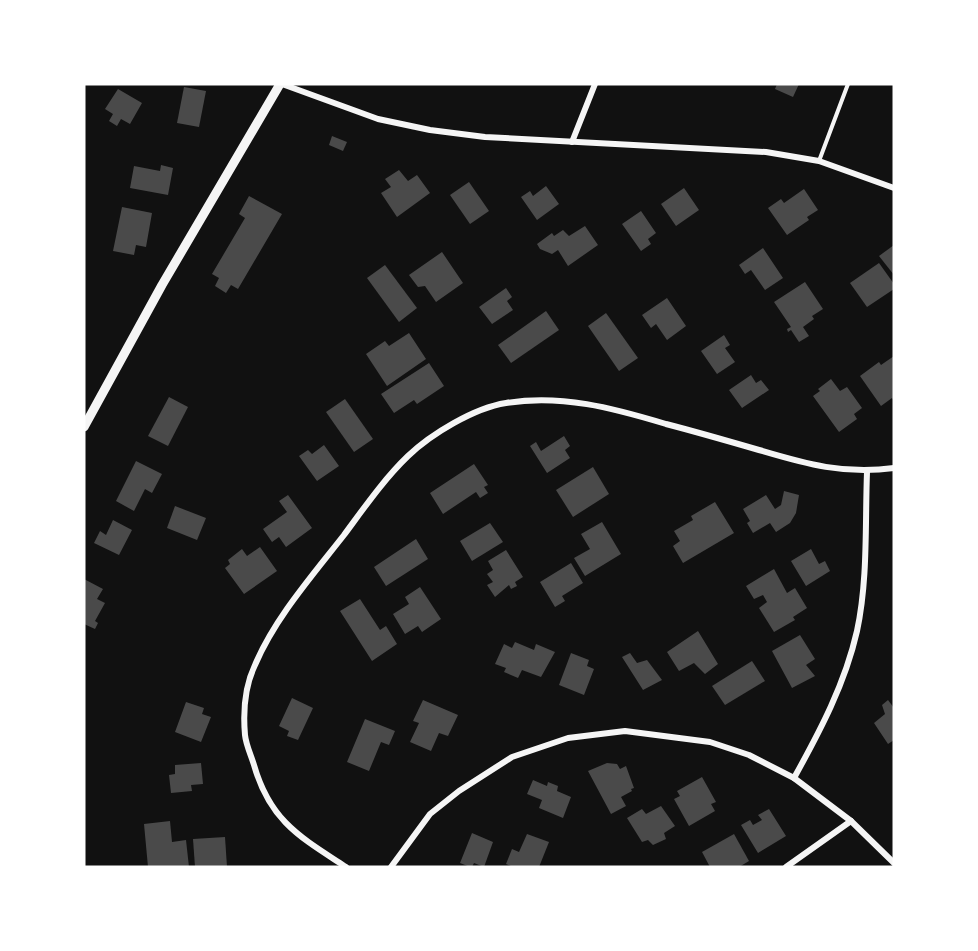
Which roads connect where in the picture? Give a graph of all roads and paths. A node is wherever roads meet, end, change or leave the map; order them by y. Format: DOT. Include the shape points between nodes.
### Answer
graph roads {
  1 [pos="281,84"];
  2 [pos="595,84"];
  3 [pos="848,84"];
  4 [pos="572,142"];
  5 [pos="819,161"];
  6 [pos="894,188"];
  7 [pos="84,428"];
  8 [pos="894,468"];
  9 [pos="867,472"];
  10 [pos="794,778"];
  11 [pos="851,821"];
  12 [pos="894,863"];
  13 [pos="346,867"];
  14 [pos="391,867"];
  15 [pos="786,867"];
  1 -- 4 [label="street" via="378,119 430,130"];
  1 -- 7 [label="street" via="162,285"];
  2 -- 4 [label="street"];
  3 -- 5 [label="lane"];
  4 -- 5 [label="street" via="766,152"];
  5 -- 6 [label="street"];
  8 -- 9 [label="street"];
  9 -- 10 [label="street" via="864,576 857,630 830,710"];
  9 -- 13 [label="street" via="792,460 609,407 554,399 491,407 435,435 408,455 274,629 254,666 246,693 245,737 259,783 271,805 301,838"];
  10 -- 11 [label="street"];
  10 -- 14 [label="street" via="749,755 710,742 625,731 568,738 512,756 459,791 430,814"];
  11 -- 12 [label="street"];
  11 -- 15 [label="street"];
}
